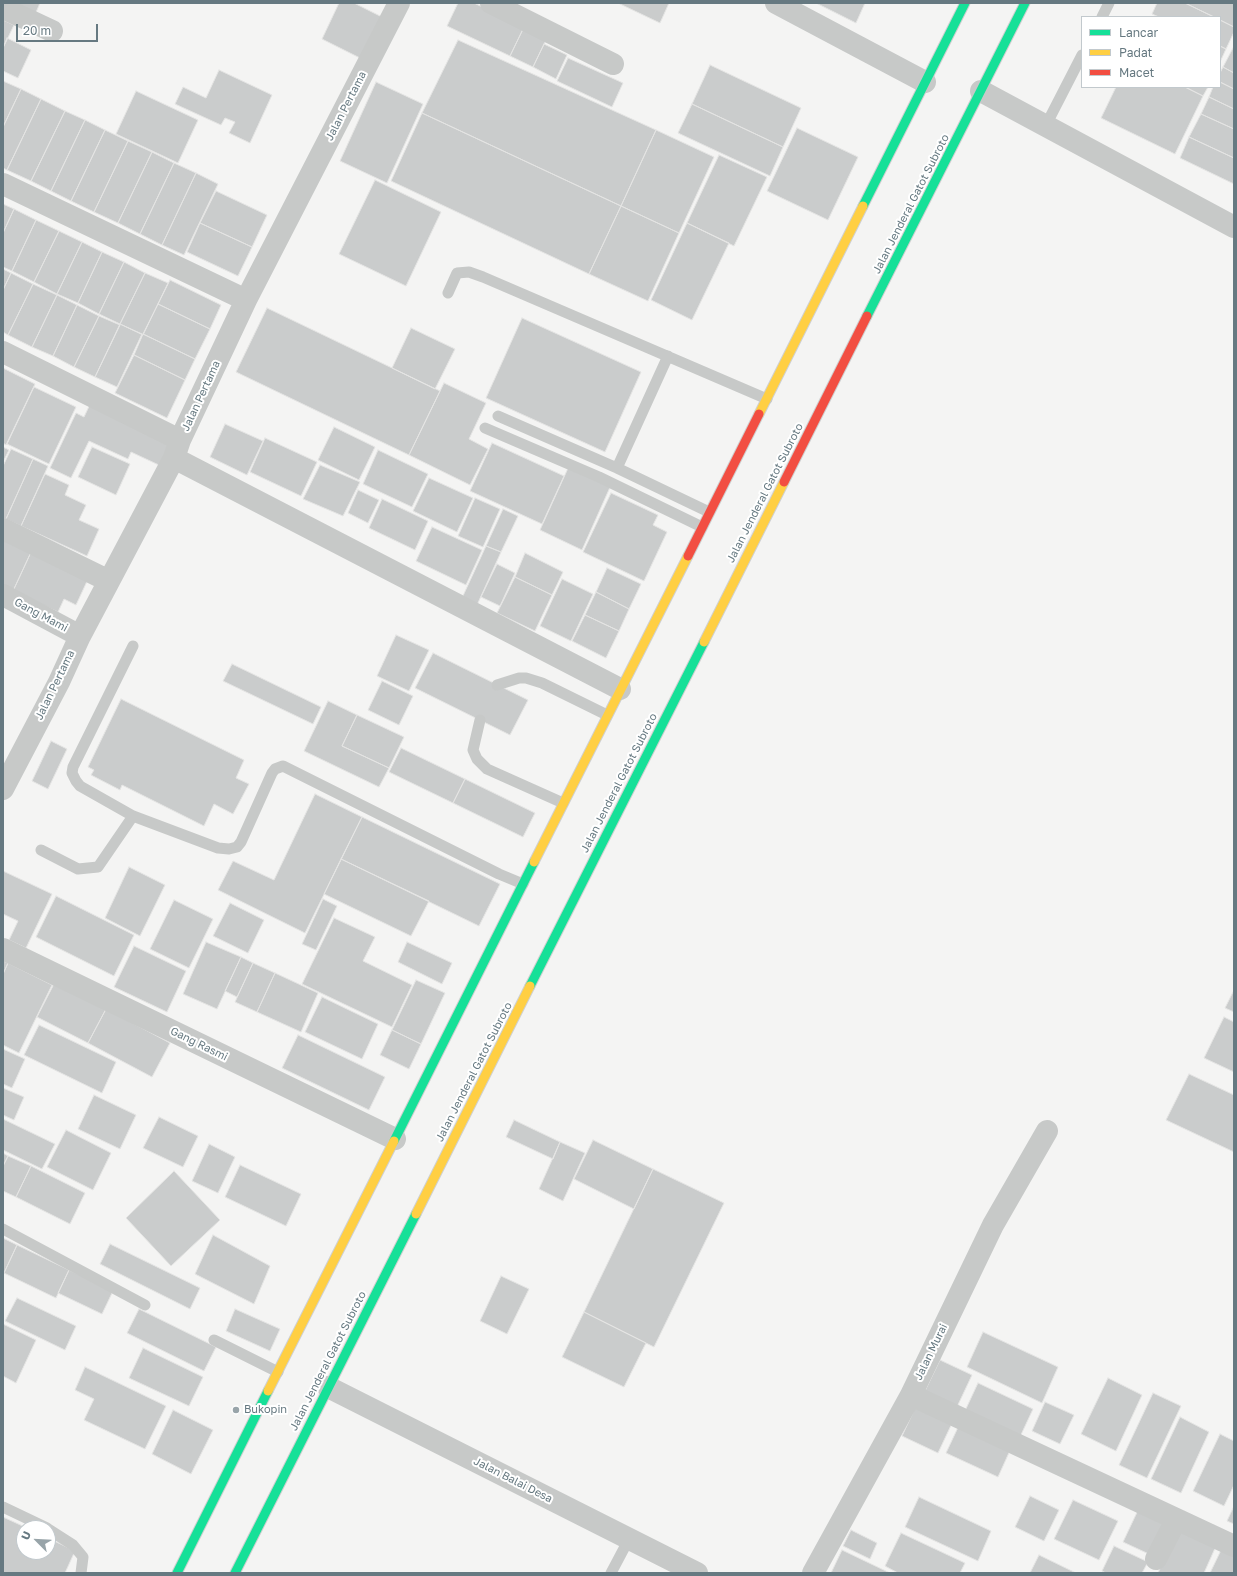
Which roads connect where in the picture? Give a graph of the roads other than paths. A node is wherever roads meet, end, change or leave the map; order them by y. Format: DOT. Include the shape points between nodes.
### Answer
graph roads {
  1 [pos="399,3"];
  2 [pos="491,3"];
  3 [pos="776,3"];
  4 [pos="965,3"];
  5 [pos="1011,3"];
  6 [pos="1109,3"];
  7 [pos="1024,6"];
  8 [pos="3,8"];
  9 [pos="1102,16"];
  10 [pos="52,31"];
  11 [pos="1081,57"];
  12 [pos="613,64"];
  13 [pos="925,82"];
  14 [pos="981,91"];
  15 [pos="1045,127"];
  16 [pos="3,184"];
  17 [pos="1234,227"];
  18 [pos="448,293"];
  19 [pos="246,300"];
  20 [pos="3,352"];
  21 [pos="668,356"];
  22 [pos="767,399"];
  23 [pos="498,416"];
  24 [pos="485,428"];
  25 [pos="177,449"];
  26 [pos="617,468"];
  27 [pos="709,512"];
  28 [pos="702,527"];
  29 [pos="3,529"];
  30 [pos="109,581"];
  31 [pos="3,595"];
  32 [pos="80,636"];
  33 [pos="133,646"];
  34 [pos="497,685"];
  35 [pos="620,690"];
  36 [pos="607,715"];
  37 [pos="480,720"];
  38 [pos="3,789"];
  39 [pos="563,803"];
  40 [pos="133,816"];
  41 [pos="41,850"];
  42 [pos="523,884"];
  43 [pos="3,949"];
  44 [pos="1047,1131"];
  45 [pos="395,1139"];
  46 [pos="3,1229"];
  47 [pos="145,1305"];
  48 [pos="214,1340"];
  49 [pos="278,1372"];
  50 [pos="328,1387"];
  51 [pos="911,1395"];
  52 [pos="3,1507"];
  53 [pos="30,1520"];
  54 [pos="1176,1520"];
  55 [pos="56,1534"];
  56 [pos="629,1539"];
  57 [pos="1234,1546"];
  58 [pos="1156,1559"];
  59 [pos="81,1573"];
  60 [pos="177,1573"];
  61 [pos="235,1573"];
  62 [pos="611,1573"];
  63 [pos="697,1573"];
  64 [pos="813,1573"];
  1 -- 19 [label="street, Jalan Pertama"];
  2 -- 12 [label="street"];
  3 -- 13 [label="street"];
  4 -- 13 [label="main road"];
  5 -- 7 [label="lane"];
  6 -- 9 [label="lane"];
  7 -- 14 [label="main road, Jalan Jenderal Gatot Subroto"];
  8 -- 10 [label="street"];
  11 -- 15 [label="lane"];
  13 -- 22 [label="main road"];
  14 -- 15 [label="street"];
  14 -- 50 [label="main road, Jalan Jenderal Gatot Subroto"];
  15 -- 17 [label="street"];
  16 -- 19 [label="street"];
  18 -- 21 [label="lane" via="457,273 469,272"];
  19 -- 25 [label="street, Jalan Pertama"];
  20 -- 25 [label="street"];
  21 -- 22 [label="lane"];
  21 -- 26 [label="lane"];
  22 -- 27 [label="main road"];
  23 -- 26 [label="lane"];
  24 -- 28 [label="lane" via="599,476"];
  25 -- 30 [label="street, Jalan Pertama"];
  25 -- 35 [label="street"];
  26 -- 27 [label="lane"];
  27 -- 28 [label="main road"];
  28 -- 35 [label="main road"];
  29 -- 30 [label="street"];
  30 -- 32 [label="street, Jalan Pertama"];
  31 -- 32 [label="street, Gang Mami"];
  32 -- 38 [label="street, Jalan Pertama"];
  33 -- 40 [label="lane" via="72,773 80,786"];
  34 -- 36 [label="lane" via="526,678 542,683"];
  35 -- 36 [label="main road"];
  36 -- 39 [label="main road"];
  37 -- 39 [label="lane" via="473,750 487,770"];
  39 -- 42 [label="main road"];
  40 -- 41 [label="lane" via="98,867 78,869"];
  40 -- 42 [label="lane" via="218,848 237,847 272,773 283,766 498,874"];
  42 -- 45 [label="main road"];
  43 -- 45 [label="street, Gang Rasmi"];
  44 -- 51 [label="street, Jalan Murai" via="994,1225"];
  45 -- 49 [label="main road"];
  46 -- 47 [label="lane"];
  48 -- 49 [label="lane"];
  49 -- 60 [label="main road"];
  50 -- 56 [label="street, Jalan Balai Desa"];
  50 -- 61 [label="main road, Jalan Jenderal Gatot Subroto"];
  51 -- 54 [label="street"];
  51 -- 64 [label="street, Jalan Murai"];
  52 -- 53 [label="lane"];
  54 -- 57 [label="street"];
  54 -- 58 [label="street"];
  55 -- 59 [label="lane" via="73,1545 83,1557"];
  56 -- 62 [label="lane"];
  56 -- 63 [label="street, Jalan Balai Desa"];
}
